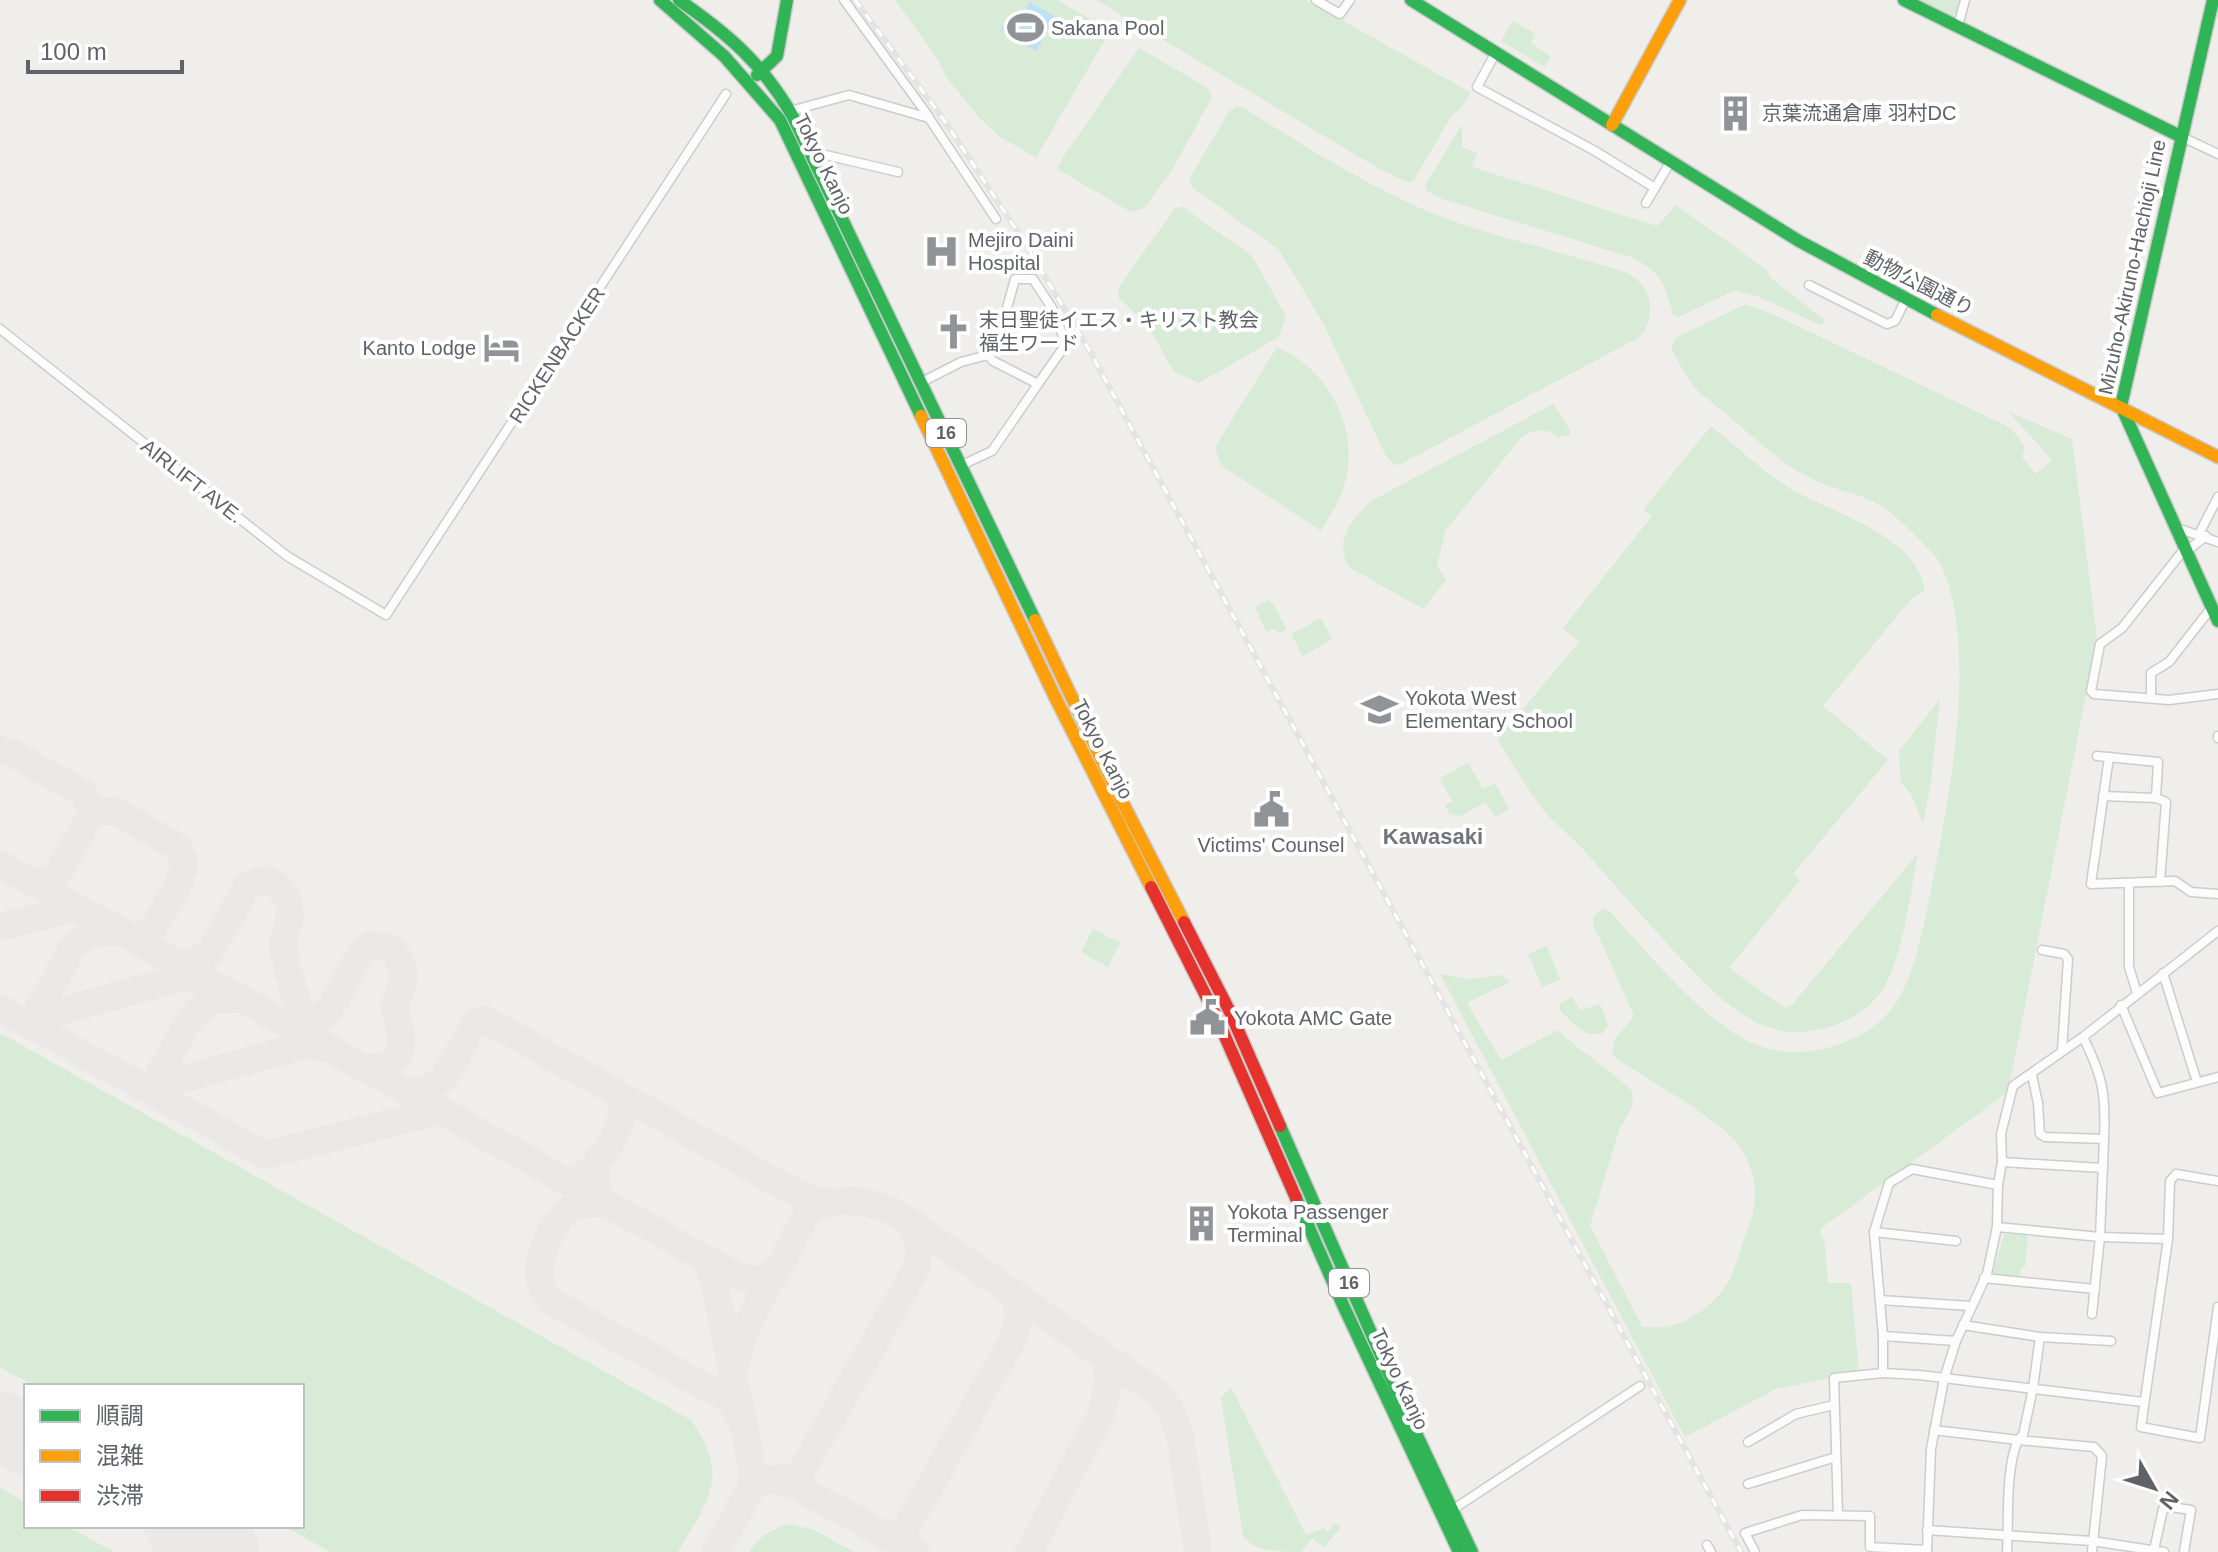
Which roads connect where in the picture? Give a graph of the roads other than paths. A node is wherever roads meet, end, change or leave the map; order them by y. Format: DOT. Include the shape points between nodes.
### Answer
graph roads {
  1 [pos="660,0"];
  2 [pos="679,0"];
  3 [pos="787,0"];
  4 [pos="844,0"];
  5 [pos="1316,0"];
  6 [pos="1350,0"];
  7 [pos="1411,0"];
  8 [pos="1680,0"];
  9 [pos="1904,0"];
  10 [pos="1965,0"];
  11 [pos="2213,0"];
  12 [pos="1958,26"];
  13 [pos="1496,52"];
  14 [pos="762,70"];
  15 [pos="751,80"];
  16 [pos="726,94"];
  17 [pos="790,111"];
  18 [pos="929,118"];
  19 [pos="1612,125"];
  20 [pos="2182,137"];
  21 [pos="812,152"];
  22 [pos="2218,154"];
  23 [pos="1671,161"];
  24 [pos="898,172"];
  25 [pos="1655,188"];
  26 [pos="1646,203"];
  27 [pos="996,219"];
  28 [pos="1809,285"];
  29 [pos="1906,299"];
  30 [pos="2,330"];
  31 [pos="988,355"];
  32 [pos="921,383"];
  33 [pos="1038,384"];
  34 [pos="2121,406"];
  35 [pos="2218,457"];
  36 [pos="962,465"];
  37 [pos="2218,497"];
  38 [pos="2177,528"];
  39 [pos="2203,535"];
  40 [pos="2218,542"];
  41 [pos="2187,548"];
  42 [pos="2212,607"];
  43 [pos="386,615"];
  44 [pos="2218,621"];
  45 [pos="2218,694"];
  46 [pos="2151,698"];
  47 [pos="2097,756"];
  48 [pos="2109,757"];
  49 [pos="2103,796"];
  50 [pos="2156,798"];
  51 [pos="2160,882"];
  52 [pos="2129,883"];
  53 [pos="2218,894"];
  54 [pos="2218,931"];
  55 [pos="2042,950"];
  56 [pos="2163,973"];
  57 [pos="2137,993"];
  58 [pos="2121,1005"];
  59 [pos="2083,1037"];
  60 [pos="2062,1050"];
  61 [pos="2032,1075"];
  62 [pos="2218,1077"];
  63 [pos="2197,1082"];
  64 [pos="2104,1139"];
  65 [pos="2002,1162"];
  66 [pos="2103,1168"];
  67 [pos="2218,1181"];
  68 [pos="1998,1185"];
  69 [pos="1997,1227"];
  70 [pos="1874,1232"];
  71 [pos="2100,1237"];
  72 [pos="2168,1239"];
  73 [pos="1956,1241"];
  74 [pos="1984,1278"];
  75 [pos="2095,1289"];
  76 [pos="1880,1300"];
  77 [pos="1970,1306"];
  78 [pos="2218,1307"];
  79 [pos="2092,1314"];
  80 [pos="1963,1325"];
  81 [pos="1883,1336"];
  82 [pos="2040,1337"];
  83 [pos="1956,1341"];
  84 [pos="2111,1341"];
  85 [pos="1883,1373"];
  86 [pos="1944,1379"];
  87 [pos="1640,1386"];
  88 [pos="2033,1388"];
  89 [pos="2143,1402"];
  90 [pos="1834,1405"];
  91 [pos="1934,1430"];
  92 [pos="2018,1440"];
  93 [pos="1748,1442"];
  94 [pos="1836,1457"];
  95 [pos="1748,1484"];
  96 [pos="1452,1510"];
  97 [pos="1838,1515"];
  98 [pos="1927,1530"];
  99 [pos="2008,1537"];
  100 [pos="2092,1541"];
  101 [pos="1927,1551"];
  102 [pos="2159,1551"];
  103 [pos="1459,1552"];
  104 [pos="1472,1552"];
  105 [pos="1755,1552"];
  106 [pos="2007,1552"];
  107 [pos="2092,1552"];
  108 [pos="2184,1552"];
  1 -- 15 [label="main road, Tokyo Kanjo / 16"];
  2 -- 14 [label="main road, Tokyo Kanjo / 16"];
  3 -- 14 [label="main road" via="777,56"];
  4 -- 18 [label="street"];
  5 -- 6 [label="street" via="1340,14"];
  7 -- 13 [label="main road, 動物公園通り"];
  8 -- 19 [label="main road"];
  9 -- 12 [label="main road"];
  10 -- 12 [label="street"];
  11 -- 20 [label="main road, Mizuho-Akiruno-Hachioji Line"];
  12 -- 20 [label="main road"];
  13 -- 19 [label="main road, 動物公園通り"];
  13 -- 25 [label="street" via="1477,87"];
  14 -- 15 [label="main road"];
  14 -- 17 [label="main road, Tokyo Kanjo / 16"];
  15 -- 103 [label="main road, Tokyo Kanjo / 16" via="780,120 1055,697 1216,1016"];
  16 -- 43 [label="street, RICKENBACKER"];
  17 -- 18 [label="street" via="849,95"];
  17 -- 21 [label="main road, Tokyo Kanjo / 16"];
  18 -- 27 [label="street"];
  19 -- 23 [label="main road, 動物公園通り"];
  20 -- 22 [label="street"];
  20 -- 34 [label="main road, Mizuho-Akiruno-Hachioji Line"];
  21 -- 24 [label="street"];
  21 -- 32 [label="main road, Tokyo Kanjo / 16"];
  23 -- 25 [label="street"];
  23 -- 29 [label="main road, 動物公園通り" via="1799,241"];
  25 -- 26 [label="street"];
  28 -- 29 [label="street" via="1887,324 1895,321"];
  29 -- 34 [label="main road, 動物公園通り"];
  30 -- 43 [label="street, AIRLIFT AVE." via="287,556"];
  31 -- 32 [label="street"];
  31 -- 33 [label="street"];
  31 -- 33 [label="street" via="1015,279 1033,279 1066,344"];
  32 -- 36 [label="main road, Tokyo Kanjo / 16"];
  33 -- 36 [label="street" via="992,451"];
  34 -- 35 [label="main road, 動物公園通り"];
  34 -- 38 [label="main road, Mizuho-Akiruno-Hachioji Line"];
  36 -- 96 [label="main road, Tokyo Kanjo / 16" via="1113,784 1230,1012"];
  37 -- 39 [label="street"];
  38 -- 39 [label="street"];
  38 -- 41 [label="main road, Mizuho-Akiruno-Hachioji Line"];
  39 -- 40 [label="street"];
  39 -- 41 [label="street"];
  41 -- 42 [label="main road, Mizuho-Akiruno-Hachioji Line"];
  41 -- 46 [label="street" via="2122,628 2100,644 2091,691"];
  42 -- 44 [label="main road, Mizuho-Akiruno-Hachioji Line"];
  42 -- 46 [label="street" via="2169,662 2151,673"];
  45 -- 46 [label="street"];
  47 -- 48 [label="street"];
  48 -- 49 [label="street"];
  48 -- 50 [label="street" via="2158,762"];
  49 -- 50 [label="street"];
  49 -- 52 [label="street" via="2091,884"];
  50 -- 51 [label="street" via="2166,802"];
  51 -- 52 [label="street"];
  51 -- 53 [label="street" via="2175,881 2191,892"];
  52 -- 57 [label="street" via="2129,967"];
  54 -- 56 [label="street"];
  55 -- 60 [label="street" via="2068,959"];
  56 -- 57 [label="street"];
  56 -- 63 [label="street"];
  57 -- 58 [label="street"];
  58 -- 59 [label="street"];
  58 -- 63 [label="street" via="2158,1093"];
  59 -- 60 [label="street"];
  59 -- 64 [label="street" via="2100,1071 2106,1104"];
  60 -- 61 [label="street"];
  61 -- 64 [label="street" via="2040,1134"];
  61 -- 65 [label="street" via="2013,1086 2001,1134"];
  62 -- 63 [label="street"];
  64 -- 66 [label="street"];
  65 -- 66 [label="street"];
  65 -- 68 [label="street"];
  66 -- 71 [label="street"];
  67 -- 72 [label="street" via="2176,1174 2170,1181"];
  68 -- 69 [label="street"];
  68 -- 70 [label="street" via="1912,1169 1889,1183"];
  69 -- 71 [label="street"];
  69 -- 74 [label="street"];
  70 -- 73 [label="street"];
  70 -- 76 [label="street"];
  71 -- 72 [label="street"];
  71 -- 75 [label="street"];
  72 -- 89 [label="street"];
  74 -- 75 [label="street"];
  74 -- 77 [label="street"];
  75 -- 79 [label="street"];
  76 -- 77 [label="street"];
  76 -- 81 [label="street"];
  77 -- 80 [label="street"];
  78 -- 89 [label="street" via="2200,1438 2141,1427"];
  80 -- 82 [label="street"];
  80 -- 83 [label="street"];
  81 -- 83 [label="street"];
  81 -- 85 [label="street"];
  82 -- 84 [label="street"];
  82 -- 88 [label="street"];
  83 -- 86 [label="street"];
  85 -- 86 [label="street"];
  85 -- 90 [label="street" via="1834,1378"];
  86 -- 88 [label="street"];
  86 -- 91 [label="street"];
  87 -- 96 [label="street"];
  88 -- 89 [label="street"];
  88 -- 92 [label="street"];
  90 -- 93 [label="street" via="1796,1414"];
  90 -- 94 [label="street"];
  91 -- 92 [label="street"];
  91 -- 98 [label="street"];
  92 -- 99 [label="street"];
  92 -- 100 [label="street" via="2100,1450"];
  94 -- 95 [label="street"];
  94 -- 97 [label="street"];
  96 -- 104 [label="main road, Tokyo Kanjo / 16"];
  97 -- 101 [label="street" via="1870,1516 1870,1547"];
  97 -- 105 [label="street" via="1802,1515 1745,1533"];
  98 -- 99 [label="street"];
  98 -- 101 [label="street"];
  99 -- 100 [label="street"];
  99 -- 106 [label="street"];
  100 -- 102 [label="street"];
  100 -- 107 [label="street"];
  102 -- 108 [label="street" via="2163,1509 2171,1507 2191,1510"];
}
